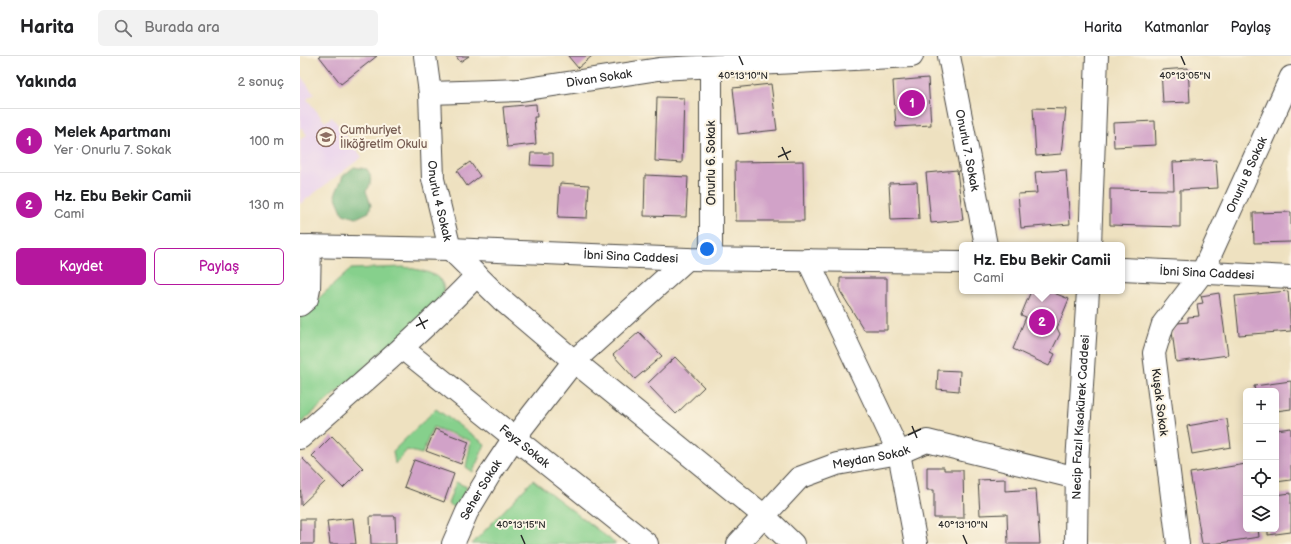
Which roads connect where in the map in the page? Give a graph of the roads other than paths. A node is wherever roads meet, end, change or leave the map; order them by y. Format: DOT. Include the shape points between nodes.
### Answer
graph roads {
  1 [pos="425,56"];
  2 [pos="912,56"];
  3 [pos="949,56"];
  4 [pos="1097,56"];
  5 [pos="653,63"];
  6 [pos="711,68"];
  7 [pos="1291,77"];
  8 [pos="430,93"];
  9 [pos="1284,110"];
  10 [pos="985,242"];
  11 [pos="1090,242"];
  12 [pos="305,246"];
  13 [pos="450,249"];
  14 [pos="711,258"];
  15 [pos="687,259"];
  16 [pos="808,260"];
  17 [pos="959,262"];
  18 [pos="1125,269"];
  19 [pos="1202,273"];
  20 [pos="477,275"];
  21 [pos="1291,277"];
  22 [pos="1088,294"];
  23 [pos="300,304"];
  24 [pos="402,348"];
  25 [pos="574,361"];
  26 [pos="300,438"];
  27 [pos="514,438"];
  28 [pos="899,453"];
  29 [pos="1077,478"];
  30 [pos="763,515"];
  31 [pos="453,544"];
  32 [pos="647,544"];
  33 [pos="738,544"];
  34 [pos="793,544"];
  35 [pos="916,544"];
  36 [pos="1076,544"];
  37 [pos="1178,544"];
  1 -- 8 [label="street, Onurlu 4 Sokak"];
  2 -- 6 [label="street, Divan Sokak"];
  3 -- 10 [label="street, Onurlu 7. Sokak"];
  4 -- 11 [label="street"];
  5 -- 6 [label="street, Divan Sokak"];
  5 -- 8 [label="street, Divan Sokak" via="521,90"];
  6 -- 14 [label="street, Onurlu 6. Sokak"];
  7 -- 9 [label="street, Onurlu 8 Sokak"];
  8 -- 13 [label="street, Onurlu 4 Sokak" via="433,179"];
  9 -- 19 [label="street, Onurlu 8 Sokak"];
  12 -- 13 [label="street, İbni Sina Caddesi"];
  12 -- 23 [label="street" via="309,289 307,299"];
  13 -- 15 [label="street, İbni Sina Caddesi"];
  13 -- 20 [label="street"];
  14 -- 15 [label="street, İbni Sina Caddesi"];
  14 -- 16 [label="street, İbni Sina Caddesi"];
  15 -- 25 [label="street, Seher Sokak"];
  16 -- 17 [label="street, İbni Sina Caddesi"];
  16 -- 28 [label="street"];
  18 -- 19 [label="street, İbni Sina Caddesi"];
  19 -- 21 [label="street, İbni Sina Caddesi"];
  19 -- 37 [label="street, Kuşak Sokak" via="1163,324 1154,353"];
  20 -- 24 [label="street"];
  20 -- 25 [label="street" via="501,299"];
  22 -- 29 [label="street, Necip Fazıl Kısakürek Caddesi"];
  24 -- 26 [label="street"];
  24 -- 27 [label="street, Feyz Sokak"];
  25 -- 27 [label="street, Seher Sokak"];
  25 -- 30 [label="street"];
  27 -- 31 [label="street, Seher Sokak" via="467,512"];
  27 -- 32 [label="street, Feyz Sokak"];
  28 -- 29 [label="street, Meydan Sokak" via="927,441"];
  28 -- 30 [label="street, Meydan Sokak" via="837,464 799,478"];
  28 -- 35 [label="street"];
  29 -- 36 [label="street, Necip Fazıl Kısakürek Caddesi"];
  30 -- 33 [label="street, Meydan Sokak"];
  30 -- 34 [label="street"];
}
